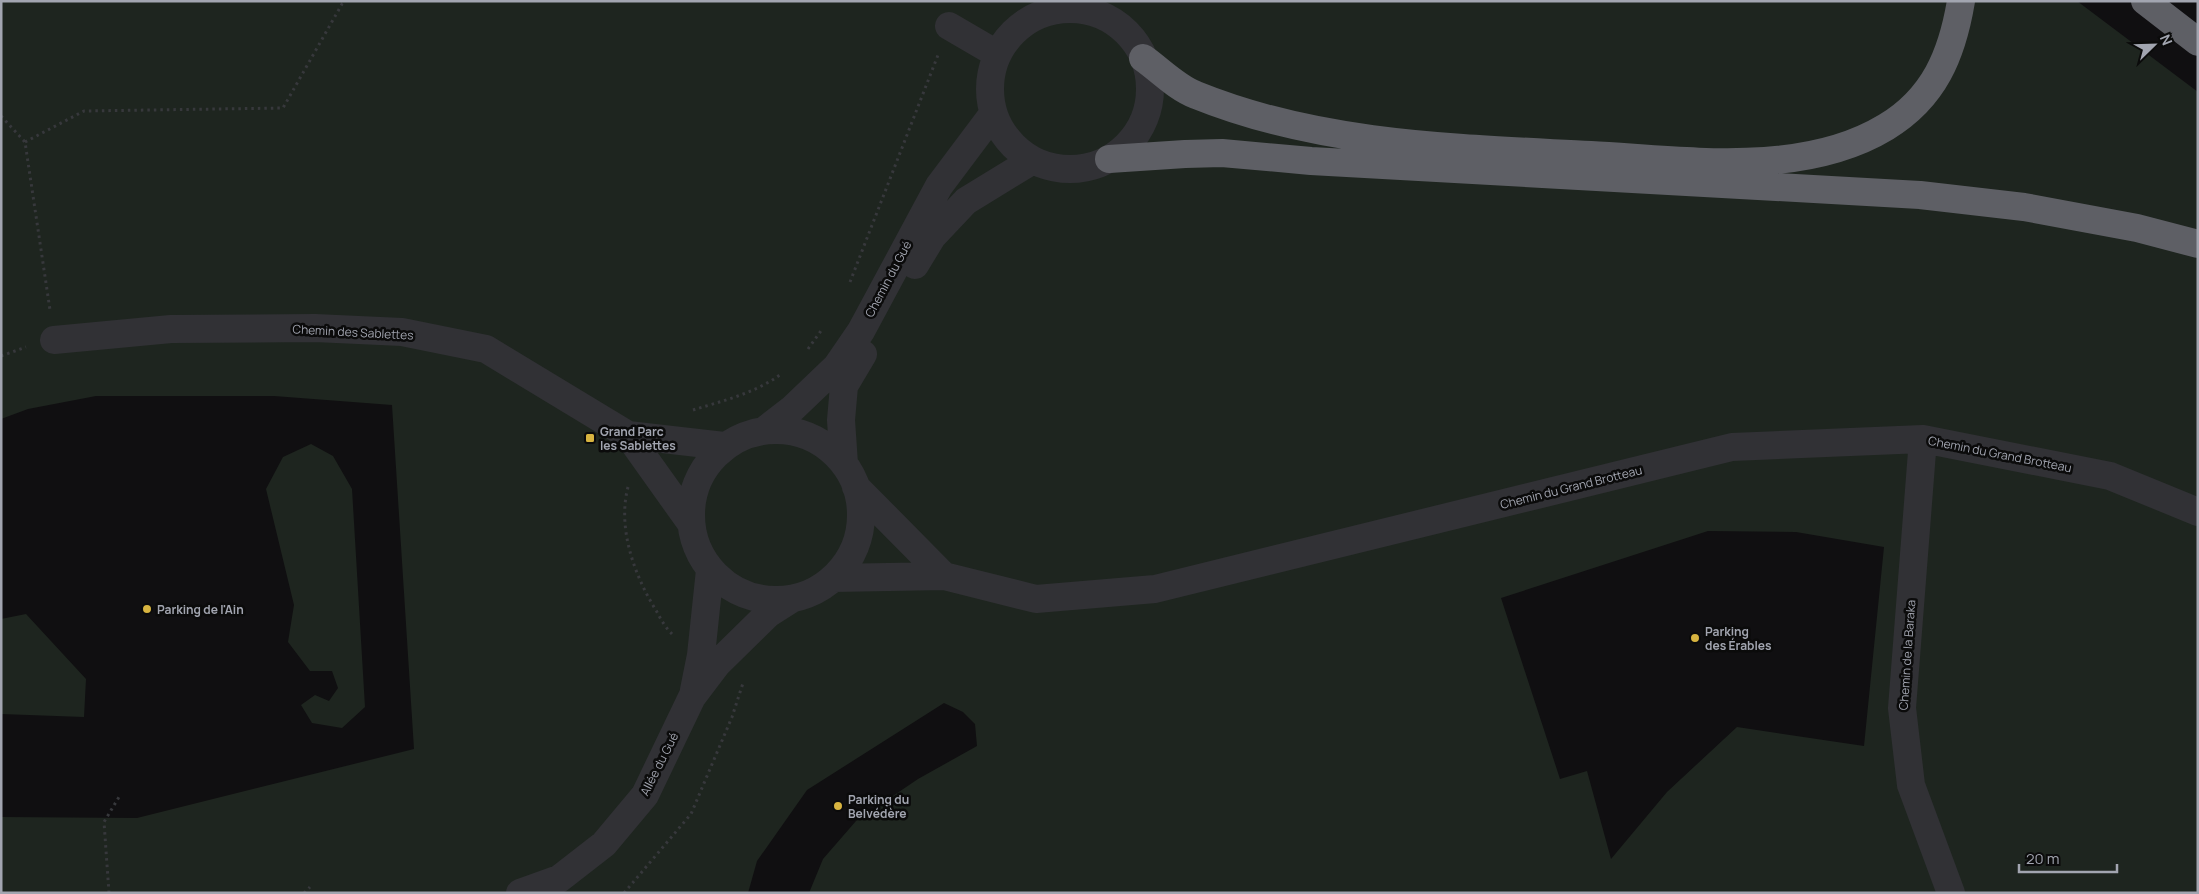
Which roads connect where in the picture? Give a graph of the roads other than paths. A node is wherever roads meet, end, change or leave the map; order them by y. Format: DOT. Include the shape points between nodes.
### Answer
graph roads {
  1 [pos="1112,1"];
  2 [pos="1960,1"];
  3 [pos="2145,1"];
  4 [pos="1035,10"];
  5 [pos="949,26"];
  6 [pos="1123,30"];
  7 [pos="2198,42"];
  8 [pos="998,54"];
  9 [pos="1143,58"];
  10 [pos="993,114"];
  11 [pos="1109,159"];
  12 [pos="1033,160"];
  13 [pos="2198,244"];
  14 [pos="54,340"];
  15 [pos="766,430"];
  16 [pos="628,435"];
  17 [pos="1924,439"];
  18 [pos="724,446"];
  19 [pos="850,476"];
  20 [pos="2198,512"];
  21 [pos="690,522"];
  22 [pos="710,570"];
  23 [pos="944,576"];
  24 [pos="833,578"];
  25 [pos="790,600"];
  26 [pos="692,697"];
  27 [pos="520,893"];
  28 [pos="1951,893"];
  1 -- 6 [label="street"];
  2 -- 9 [label="highway" via="1955,35 1946,58 1934,82 1913,106 1886,127 1856,142 1814,156 1758,161 1476,149 1343,136 1269,119 1193,94"];
  3 -- 7 [label="highway"];
  4 -- 6 [label="street" via="1080,10 1100,15"];
  4 -- 8 [label="street"];
  5 -- 8 [label="street"];
  6 -- 9 [label="street" via="1139,48"];
  8 -- 10 [label="street" via="990,76"];
  9 -- 11 [label="street" via="1150,94 1146,116 1136,134"];
  10 -- 12 [label="street" via="1020,153"];
  10 -- 15 [label="street, Chemin du Gué" via="939,186 861,331 837,366"];
  11 -- 12 [label="street" via="1083,168 1062,169"];
  11 -- 13 [label="highway" via="1222,154 1920,195 2024,207 2138,228"];
  12 -- 19 [label="street, Chemin du Gué" via="966,201 932,237 844,386 841,420"];
  14 -- 16 [label="street, Chemin des Sablettes" via="171,329 314,328 402,332 486,349"];
  15 -- 18 [label="street" via="744,435"];
  15 -- 19 [label="street" via="788,430 810,436 829,448"];
  16 -- 18 [label="street"];
  16 -- 21 [label="street"];
  17 -- 20 [label="street, Chemin du Grand Brotteau" via="2110,476"];
  17 -- 23 [label="street, Chemin du Grand Brotteau" via="1732,447 1155,589 1036,599"];
  17 -- 28 [label="street, Chemin de la Baraka" via="1902,708 1911,785"];
  18 -- 21 [label="street" via="705,467 693,493"];
  19 -- 23 [label="street"];
  19 -- 24 [label="street" via="861,512 859,536 849,559"];
  21 -- 22 [label="street" via="700,555"];
  22 -- 25 [label="street" via="727,585 746,595"];
  22 -- 26 [label="street, Allée du Gué" via="701,655"];
  23 -- 24 [label="street, Chemin du Grand Brotteau"];
  24 -- 25 [label="street" via="813,592"];
  25 -- 26 [label="street, Allée du Gué" via="768,614 717,664"];
  26 -- 27 [label="street, Allée du Gué" via="644,795 604,844 558,879"];
}
